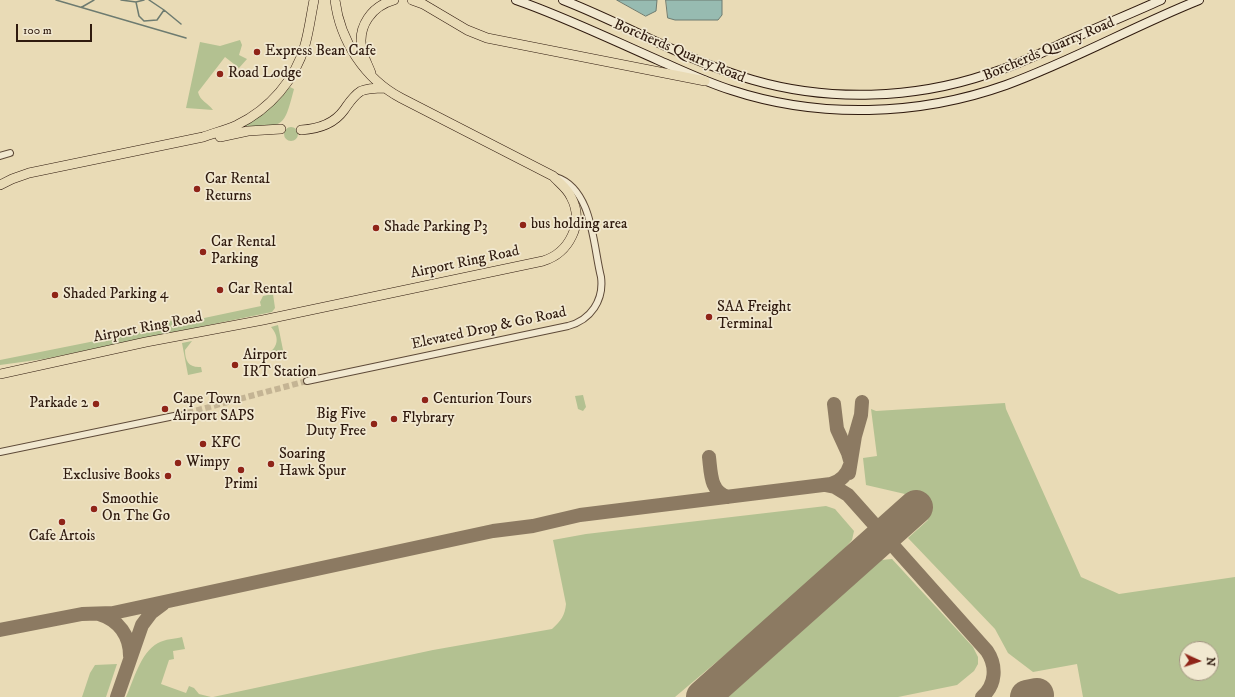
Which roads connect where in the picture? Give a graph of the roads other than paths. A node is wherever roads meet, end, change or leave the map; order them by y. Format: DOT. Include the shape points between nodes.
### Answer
graph roads {
  1 [pos="314,0"];
  2 [pos="335,0"];
  3 [pos="394,0"];
  4 [pos="412,0"];
  5 [pos="516,0"];
  6 [pos="563,0"];
  7 [pos="1161,0"];
  8 [pos="1200,0"];
  9 [pos="372,77"];
  10 [pos="705,81"];
  11 [pos="385,88"];
  12 [pos="281,129"];
  13 [pos="301,130"];
  14 [pos="203,137"];
  15 [pos="0,153"];
  16 [pos="0,156"];
  17 [pos="553,176"];
  18 [pos="0,185"];
  19 [pos="0,374"];
  20 [pos="307,381"];
  21 [pos="179,414"];
  22 [pos="3,452"];
  1 -- 14 [label="main road" via="306,42 292,75 281,90 270,103 253,116"];
  2 -- 9 [label="main road, Airport Ring Road" via="347,42"];
  3 -- 9 [label="main road" via="375,9 363,30 362,49"];
  4 -- 10 [label="main road" via="487,38"];
  5 -- 10 [label="main road, Borcherds Quarry Road" via="580,25"];
  6 -- 7 [label="main road, Borcherds Quarry Road" via="685,55 752,80 807,91 863,95 920,90 982,77 1022,62"];
  8 -- 10 [label="main road, Borcherds Quarry Road" via="1020,80 974,95 932,104 870,110 815,108 745,95"];
  9 -- 11 [label="main road, Airport Ring Road"];
  11 -- 13 [label="main road" via="362,91 353,97 343,112 330,123 319,128"];
  11 -- 17 [label="main road, Airport Ring Road"];
  12 -- 14 [label="main road"];
  14 -- 18 [label="main road" via="21,175"];
  15 -- 16 [label="street" via="10,153"];
  17 -- 19 [label="main road, Airport Ring Road" via="571,195 576,222 568,244 558,254 546,260"];
  17 -- 20 [label="street, Elevated Drop & Go Road" via="569,183 584,204 601,277 600,294 593,310 581,321"];
  21 -- 22 [label="street"];
}
